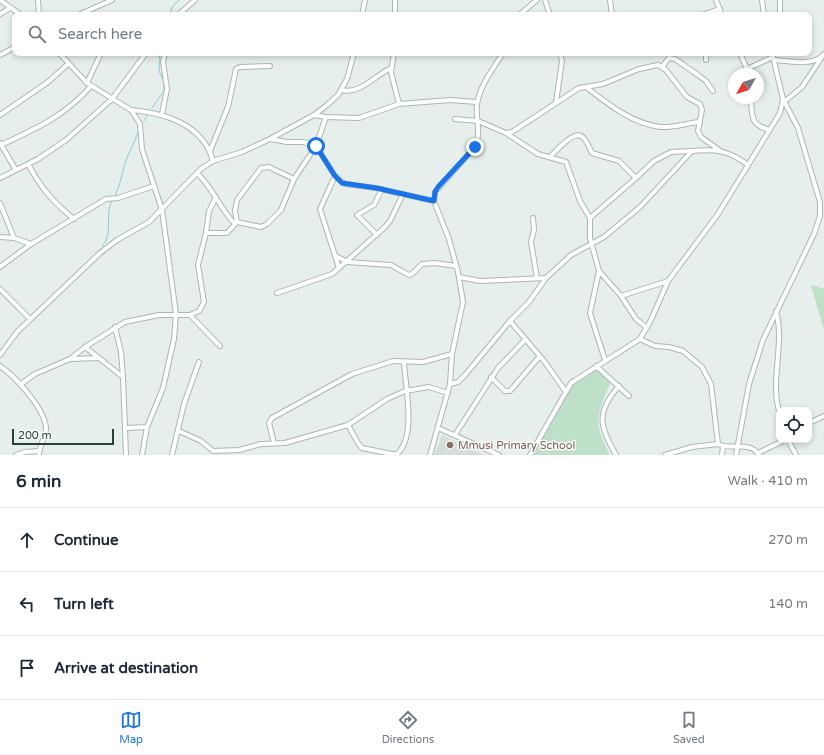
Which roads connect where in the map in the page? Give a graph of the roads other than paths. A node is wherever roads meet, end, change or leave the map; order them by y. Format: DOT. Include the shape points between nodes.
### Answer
graph roads {
  1 [pos="0,0"];
  2 [pos="38,0"];
  3 [pos="112,0"];
  4 [pos="195,0"];
  5 [pos="365,0"];
  6 [pos="395,0"];
  7 [pos="537,0"];
  8 [pos="545,0"];
  9 [pos="610,0"];
  10 [pos="716,0"];
  11 [pos="762,0"];
  12 [pos="780,0"];
  13 [pos="10,8"];
  14 [pos="720,9"];
  15 [pos="16,12"];
  16 [pos="39,12"];
  17 [pos="85,12"];
  18 [pos="181,12"];
  19 [pos="363,12"];
  20 [pos="395,12"];
  21 [pos="523,12"];
  22 [pos="549,12"];
  23 [pos="612,12"];
  24 [pos="711,12"];
  25 [pos="721,12"];
  26 [pos="764,12"];
  27 [pos="780,12"];
  28 [pos="0,14"];
  29 [pos="12,49"];
  30 [pos="0,55"];
  31 [pos="823,55"];
  32 [pos="61,56"];
  33 [pos="99,56"];
  34 [pos="144,56"];
  35 [pos="164,56"];
  36 [pos="353,56"];
  37 [pos="393,56"];
  38 [pos="501,56"];
  39 [pos="561,56"];
  40 [pos="706,56"];
  41 [pos="741,56"];
  42 [pos="773,57"];
  43 [pos="706,60"];
  44 [pos="68,64"];
  45 [pos="270,66"];
  46 [pos="662,66"];
  47 [pos="391,68"];
  48 [pos="746,68"];
  49 [pos="755,68"];
  50 [pos="87,83"];
  51 [pos="91,86"];
  52 [pos="586,87"];
  53 [pos="342,90"];
  54 [pos="713,91"];
  55 [pos="112,100"];
  56 [pos="783,100"];
  57 [pos="477,102"];
  58 [pos="556,102"];
  59 [pos="399,104"];
  60 [pos="752,104"];
  61 [pos="131,110"];
  62 [pos="162,114"];
  63 [pos="0,115"];
  64 [pos="314,115"];
  65 [pos="326,117"];
  66 [pos="455,119"];
  67 [pos="478,121"];
  68 [pos="700,122"];
  69 [pos="770,130"];
  70 [pos="506,133"];
  71 [pos="270,138"];
  72 [pos="1,144"];
  73 [pos="316,146"];
  74 [pos="720,150"];
  75 [pos="210,151"];
  76 [pos="692,151"];
  77 [pos="550,157"];
  78 [pos="213,161"];
  79 [pos="28,164"];
  80 [pos="748,165"];
  81 [pos="16,170"];
  82 [pos="197,173"];
  83 [pos="335,176"];
  84 [pos="0,178"];
  85 [pos="636,178"];
  86 [pos="294,179"];
  87 [pos="154,186"];
  88 [pos="382,189"];
  89 [pos="402,194"];
  90 [pos="216,197"];
  91 [pos="434,201"];
  92 [pos="0,203"];
  93 [pos="162,210"];
  94 [pos="533,218"];
  95 [pos="590,218"];
  96 [pos="74,219"];
  97 [pos="236,223"];
  98 [pos="206,233"];
  99 [pos="377,235"];
  100 [pos="0,237"];
  101 [pos="14,238"];
  102 [pos="31,244"];
  103 [pos="592,245"];
  104 [pos="336,256"];
  105 [pos="347,262"];
  106 [pos="456,266"];
  107 [pos="0,267"];
  108 [pos="339,268"];
  109 [pos="599,271"];
  110 [pos="459,277"];
  111 [pos="537,278"];
  112 [pos="546,278"];
  113 [pos="668,281"];
  114 [pos="0,289"];
  115 [pos="277,293"];
  116 [pos="621,296"];
  117 [pos="776,311"];
  118 [pos="176,314"];
  119 [pos="190,315"];
  120 [pos="30,319"];
  121 [pos="510,321"];
  122 [pos="115,327"];
  123 [pos="647,328"];
  124 [pos="640,339"];
  125 [pos="525,340"];
  126 [pos="220,346"];
  127 [pos="85,347"];
  128 [pos="452,354"];
  129 [pos="0,355"];
  130 [pos="540,356"];
  131 [pos="99,358"];
  132 [pos="70,359"];
  133 [pos="605,360"];
  134 [pos="199,362"];
  135 [pos="404,362"];
  136 [pos="0,366"];
  137 [pos="596,366"];
  138 [pos="123,377"];
  139 [pos="491,378"];
  140 [pos="21,384"];
  141 [pos="450,384"];
  142 [pos="619,386"];
  143 [pos="405,390"];
  144 [pos="566,392"];
  145 [pos="448,393"];
  146 [pos="630,396"];
  147 [pos="778,407"];
  148 [pos="824,416"];
  149 [pos="812,422"];
  150 [pos="348,425"];
  151 [pos="147,427"];
  152 [pos="126,428"];
  153 [pos="438,428"];
  154 [pos="179,432"];
  155 [pos="455,435"];
  156 [pos="274,443"];
  157 [pos="779,443"];
  158 [pos="790,443"];
  159 [pos="718,444"];
  160 [pos="737,446"];
  161 [pos="723,447"];
  162 [pos="39,453"];
  163 [pos="680,453"];
  164 [pos="396,454"];
  165 [pos="530,454"];
  166 [pos="758,454"];
  167 [pos="16,455"];
  168 [pos="126,455"];
  169 [pos="142,455"];
  170 [pos="172,455"];
  171 [pos="430,455"];
  172 [pos="500,455"];
  173 [pos="616,455"];
  174 [pos="665,455"];
  175 [pos="722,455"];
  176 [pos="736,455"];
  177 [pos="796,455"];
  1 -- 13 [label="street"];
  2 -- 16 [label="street"];
  3 -- 17 [label="street"];
  4 -- 18 [label="street"];
  5 -- 19 [label="street"];
  6 -- 20 [label="street"];
  7 -- 21 [label="street"];
  8 -- 22 [label="street"];
  9 -- 23 [label="street"];
  10 -- 14 [label="street"];
  11 -- 26 [label="street"];
  12 -- 27 [label="street"];
  13 -- 15 [label="street"];
  13 -- 28 [label="street"];
  14 -- 24 [label="street"];
  14 -- 25 [label="street"];
  29 -- 30 [label="street"];
  31 -- 42 [label="street" via="808,62"];
  31 -- 56 [label="street" via="802,87"];
  32 -- 44 [label="street"];
  33 -- 50 [label="street"];
  34 -- 55 [label="street"];
  35 -- 62 [label="street" via="167,89"];
  36 -- 53 [label="street" via="350,74"];
  37 -- 47 [label="street"];
  38 -- 57 [label="street" via="485,82"];
  39 -- 58 [label="street"];
  40 -- 43 [label="street"];
  41 -- 48 [label="street"];
  42 -- 49 [label="street"];
  42 -- 56 [label="street"];
  44 -- 50 [label="street"];
  44 -- 63 [label="street" via="48,82"];
  45 -- 75 [label="street" via="236,69 228,107"];
  46 -- 52 [label="street" via="639,69 603,84"];
  46 -- 54 [label="street" via="669,58 675,59 706,81"];
  46 -- 68 [label="street" via="687,97 702,107"];
  47 -- 53 [label="street" via="356,89"];
  47 -- 59 [label="street" via="392,83"];
  50 -- 51 [label="street"];
  51 -- 55 [label="street"];
  51 -- 72 [label="street" via="78,102 66,111"];
  52 -- 58 [label="street" via="579,88"];
  52 -- 68 [label="street" via="612,107 660,127"];
  53 -- 64 [label="street"];
  55 -- 61 [label="street"];
  55 -- 79 [label="street" via="66,140"];
  56 -- 69 [label="street" via="780,112"];
  56 -- 117 [label="street" via="798,128 821,207 814,234"];
  57 -- 59 [label="street" via="450,100"];
  57 -- 67 [label="street"];
  58 -- 70 [label="street" via="520,128"];
  59 -- 65 [label="street" via="359,118"];
  60 -- 69 [label="street" via="754,122"];
  61 -- 62 [label="street"];
  61 -- 87 [label="street" via="140,124 142,149"];
  62 -- 75 [label="street" via="192,130"];
  64 -- 65 [label="street"];
  64 -- 71 [label="street"];
  65 -- 73 [label="street"];
  66 -- 67 [label="street"];
  67 -- 70 [label="street"];
  67 -- 91 [label="street" via="479,139 475,147 438,187"];
  68 -- 74 [label="street" via="698,127 701,137"];
  69 -- 80 [label="street"];
  70 -- 77 [label="street" via="538,154"];
  71 -- 73 [label="street"];
  71 -- 78 [label="street" via="242,152"];
  72 -- 81 [label="street"];
  73 -- 83 [label="street"];
  73 -- 86 [label="street"];
  74 -- 76 [label="street"];
  74 -- 80 [label="street"];
  75 -- 78 [label="street"];
  76 -- 85 [label="street" via="664,154"];
  76 -- 103 [label="street" via="640,207"];
  77 -- 85 [label="street" via="569,139 580,135 592,153 619,161"];
  77 -- 95 [label="street" via="566,162 580,200"];
  78 -- 82 [label="street"];
  79 -- 81 [label="street"];
  79 -- 96 [label="street" via="52,200"];
  80 -- 113 [label="street" via="718,214"];
  81 -- 84 [label="street"];
  82 -- 90 [label="street"];
  82 -- 93 [label="street"];
  83 -- 88 [label="street" via="348,185"];
  83 -- 104 [label="street" via="320,209"];
  85 -- 95 [label="street"];
  86 -- 97 [label="street" via="281,210 267,224 257,227"];
  86 -- 97 [label="street" via="269,167 261,168 238,200 235,211"];
  87 -- 93 [label="street"];
  87 -- 96 [label="street" via="118,198 106,199"];
  88 -- 89 [label="street"];
  88 -- 99 [label="street" via="373,206 357,215"];
  89 -- 91 [label="street"];
  89 -- 99 [label="street" via="390,221"];
  90 -- 97 [label="street" via="224,212"];
  90 -- 98 [label="street" via="209,211"];
  91 -- 106 [label="street"];
  92 -- 101 [label="street"];
  93 -- 118 [label="street"];
  93 -- 120 [label="street" via="142,227 116,240 100,253"];
  94 -- 111 [label="street" via="532,242"];
  95 -- 103 [label="street"];
  96 -- 102 [label="street"];
  97 -- 98 [label="street" via="225,233"];
  98 -- 119 [label="street" via="198,265 204,302 199,311"];
  99 -- 105 [label="street"];
  100 -- 101 [label="street"];
  101 -- 102 [label="street"];
  102 -- 107 [label="street"];
  103 -- 109 [label="street"];
  103 -- 112 [label="street" via="571,255"];
  104 -- 105 [label="street"];
  104 -- 108 [label="street"];
  105 -- 106 [label="street" via="391,265 409,275 422,264"];
  105 -- 108 [label="street"];
  106 -- 110 [label="street"];
  108 -- 115 [label="street" via="332,274"];
  109 -- 116 [label="street"];
  109 -- 133 [label="street" via="590,313"];
  110 -- 111 [label="street" via="480,281"];
  110 -- 128 [label="street" via="463,302"];
  111 -- 112 [label="street"];
  112 -- 121 [label="street" via="529,302"];
  113 -- 116 [label="street"];
  113 -- 123 [label="street"];
  114 -- 120 [label="street"];
  116 -- 123 [label="street" via="636,319"];
  117 -- 147 [label="street" via="780,333 776,393"];
  117 -- 160 [label="street" via="763,340 749,384"];
  118 -- 119 [label="street"];
  118 -- 122 [label="street" via="125,322"];
  118 -- 151 [label="street" via="174,339 163,388"];
  119 -- 126 [label="street"];
  120 -- 129 [label="street" via="13,336"];
  121 -- 125 [label="street"];
  121 -- 141 [label="street" via="465,375 458,382"];
  122 -- 127 [label="street"];
  122 -- 138 [label="street"];
  123 -- 124 [label="street"];
  124 -- 133 [label="street"];
  124 -- 159 [label="street" via="655,346 683,351 702,367 711,384"];
  125 -- 130 [label="street"];
  125 -- 139 [label="street"];
  127 -- 131 [label="street"];
  127 -- 132 [label="street"];
  128 -- 135 [label="street" via="423,362"];
  128 -- 141 [label="street"];
  130 -- 139 [label="street" via="510,390 505,391"];
  130 -- 144 [label="street"];
  131 -- 132 [label="street"];
  131 -- 138 [label="street"];
  132 -- 140 [label="street" via="35,374"];
  133 -- 137 [label="street"];
  134 -- 154 [label="street" via="184,404"];
  135 -- 143 [label="street"];
  135 -- 156 [label="street" via="383,363 352,374 272,418 269,423"];
  136 -- 140 [label="street"];
  137 -- 142 [label="street"];
  137 -- 144 [label="street" via="571,383"];
  138 -- 152 [label="street" via="122,397"];
  139 -- 155 [label="street"];
  140 -- 162 [label="street" via="45,424"];
  141 -- 145 [label="street"];
  142 -- 146 [label="street"];
  142 -- 173 [label="street" via="609,400 601,421"];
  143 -- 145 [label="street" via="429,387"];
  143 -- 150 [label="street"];
  143 -- 164 [label="street" via="408,421 402,449"];
  144 -- 165 [label="street"];
  145 -- 153 [label="street"];
  148 -- 149 [label="street"];
  150 -- 156 [label="street" via="290,442"];
  150 -- 164 [label="street" via="362,448"];
  151 -- 152 [label="street"];
  151 -- 169 [label="street"];
  152 -- 168 [label="street"];
  153 -- 155 [label="street"];
  153 -- 171 [label="street"];
  154 -- 156 [label="street" via="201,440 213,451 239,450"];
  154 -- 170 [label="street"];
  155 -- 172 [label="street"];
  157 -- 166 [label="street"];
  158 -- 177 [label="street"];
  159 -- 161 [label="street"];
  159 -- 163 [label="street"];
  160 -- 161 [label="street"];
  160 -- 166 [label="street" via="754,449"];
  160 -- 176 [label="street"];
  161 -- 175 [label="street"];
  162 -- 167 [label="street" via="25,452"];
  163 -- 174 [label="street"];
}
